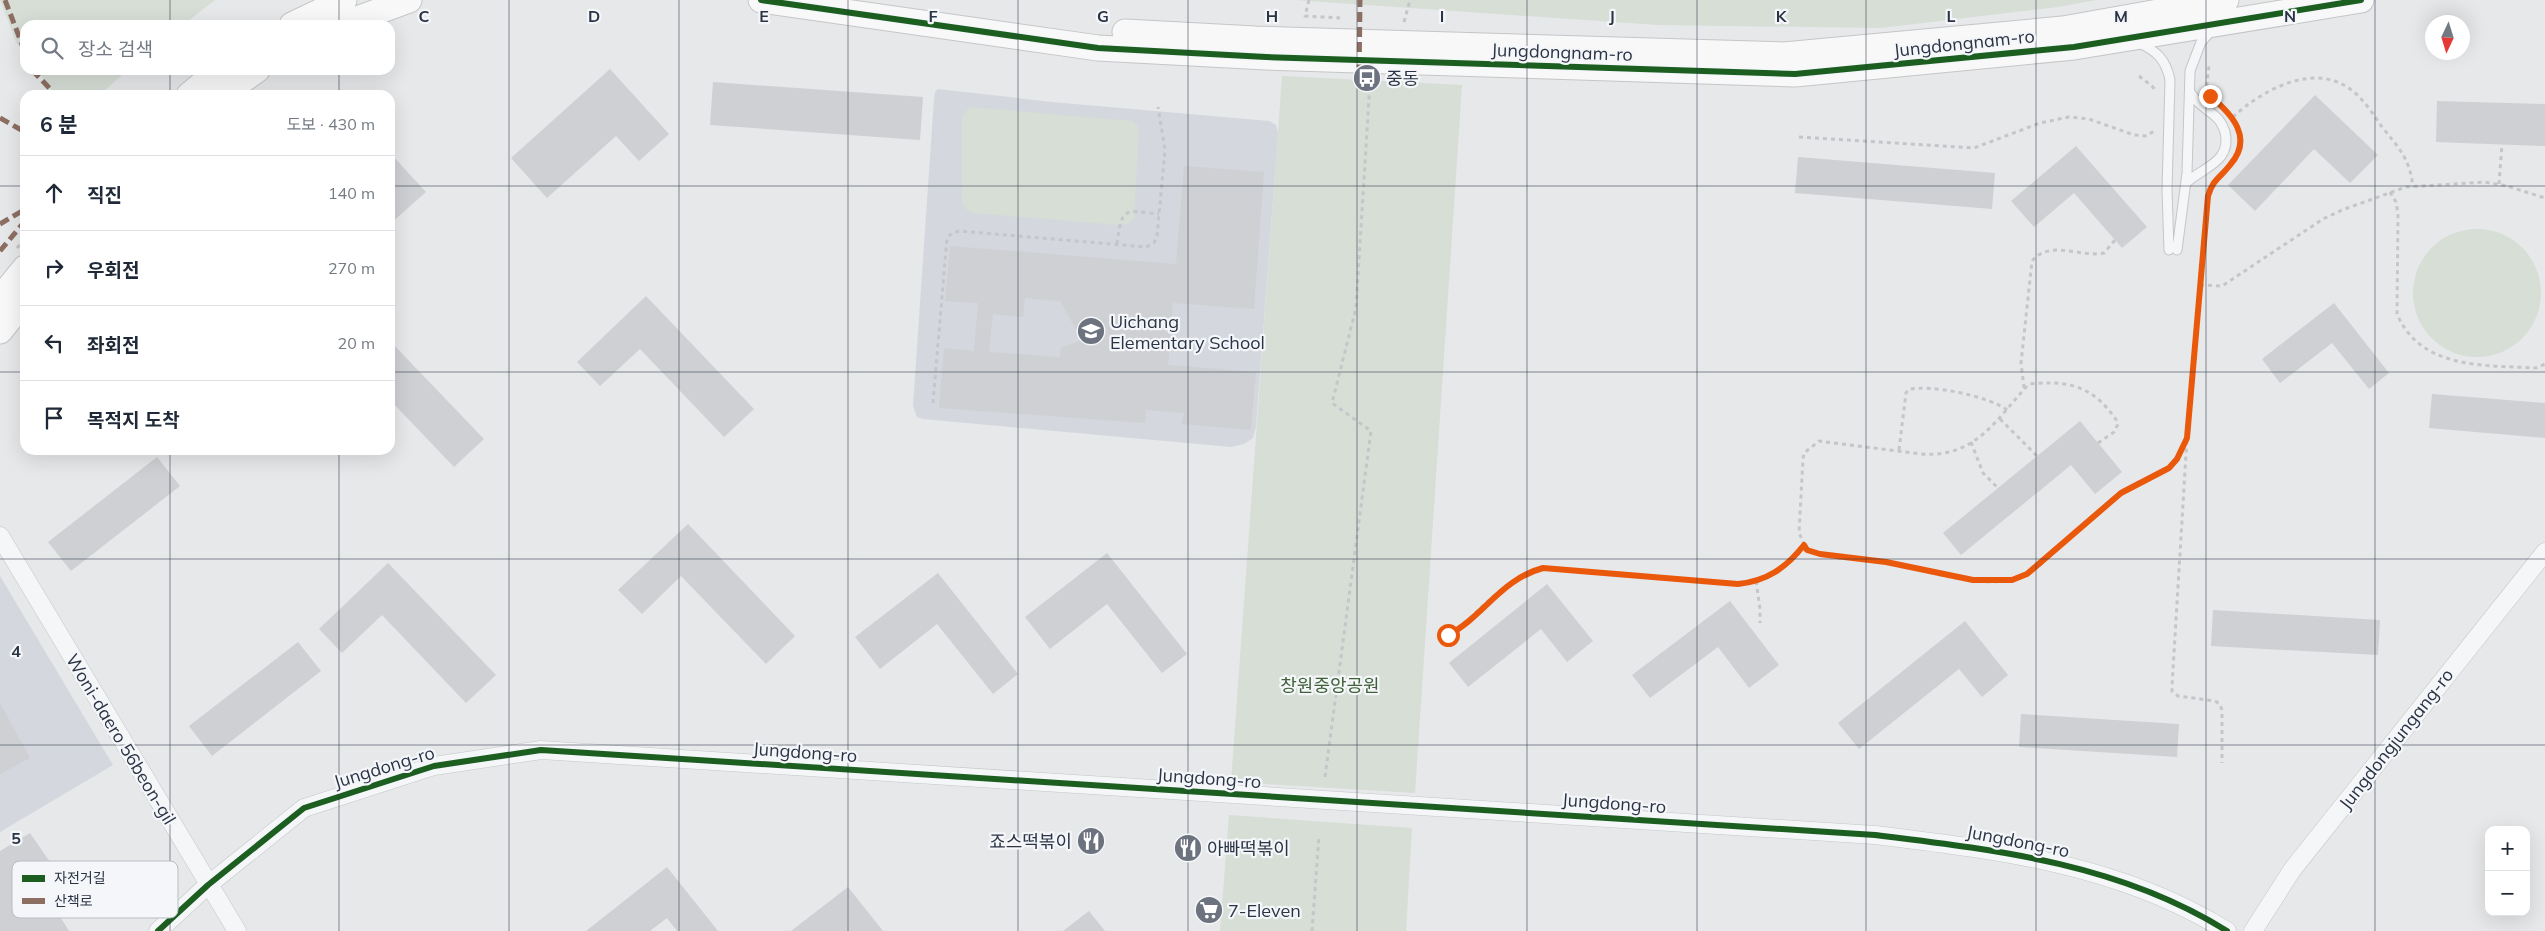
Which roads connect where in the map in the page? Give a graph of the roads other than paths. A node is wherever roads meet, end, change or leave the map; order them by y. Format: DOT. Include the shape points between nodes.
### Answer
graph roads {
  1 [pos="344,0"];
  2 [pos="409,0"];
  3 [pos="761,0"];
  4 [pos="873,0"];
  5 [pos="2226,0"];
  6 [pos="2361,0"];
  7 [pos="302,20"];
  8 [pos="355,20"];
  9 [pos="2218,24"];
  10 [pos="2124,39"];
  11 [pos="213,75"];
  12 [pos="249,75"];
  13 [pos="195,90"];
  14 [pos="228,90"];
  15 [pos="2190,92"];
  16 [pos="2186,183"];
  17 [pos="20,274"];
  18 [pos="0,299"];
  19 [pos="20,306"];
  20 [pos="0,332"];
  21 [pos="0,536"];
  22 [pos="2545,552"];
  23 [pos="208,885"];
  24 [pos="178,913"];
  25 [pos="172,918"];
  26 [pos="158,931"];
  27 [pos="237,931"];
  28 [pos="2227,931"];
  29 [pos="2253,931"];
  1 -- 7 [label="street"];
  2 -- 8 [label="street"];
  3 -- 10 [label="street, Jungdongnam-ro" via="1098,48 1767,74 1823,72 2074,47"];
  4 -- 5 [label="street, Jungdongnam-ro" via="1019,22 1141,33 1756,56 2062,29"];
  6 -- 9 [label="street, Jungdongnam-ro"];
  9 -- 10 [label="street, Jungdongnam-ro"];
  9 -- 15 [label="lane" via="2201,42 2196,53 2190,71"];
  10 -- 16 [label="lane" via="2138,42 2158,54 2168,71 2171,93 2167,190 2173,250"];
  11 -- 13 [label="street"];
  12 -- 14 [label="street"];
  15 -- 16 [label="lane"];
  15 -- 16 [label="lane" via="2202,109 2219,121 2226,138 2220,159"];
  17 -- 18 [label="street"];
  19 -- 20 [label="street"];
  21 -- 23 [label="street, Woni-daero 56beon-gil"];
  22 -- 29 [label="street, Jungdongjungang-ro" via="2292,870"];
  23 -- 24 [label="street"];
  23 -- 27 [label="street"];
  23 -- 28 [label="street, Jungdong-ro" via="304,808 434,766 541,750 1875,834 1987,848 2100,873 2153,893"];
  25 -- 26 [label="street"];
}
